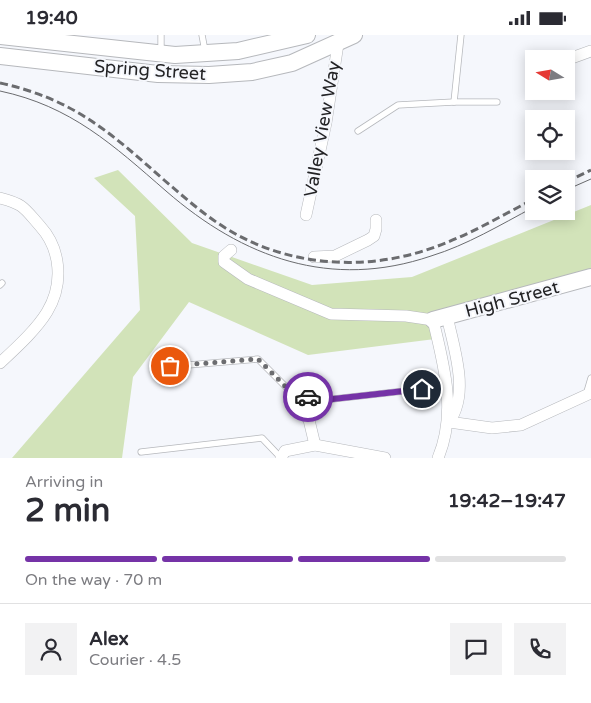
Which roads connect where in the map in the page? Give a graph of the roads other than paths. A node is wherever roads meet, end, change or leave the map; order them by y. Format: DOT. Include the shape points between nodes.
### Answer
graph roads {
  1 [pos="161,35"];
  2 [pos="202,35"];
  3 [pos="307,35"];
  4 [pos="354,35"];
  5 [pos="461,35"];
  6 [pos="0,36"];
  7 [pos="338,43"];
  8 [pos="591,51"];
  9 [pos="205,53"];
  10 [pos="161,55"];
  11 [pos="0,56"];
  12 [pos="575,57"];
  13 [pos="454,102"];
  14 [pos="497,102"];
  15 [pos="358,131"];
  16 [pos="0,198"];
  17 [pos="306,215"];
  18 [pos="376,219"];
  19 [pos="231,250"];
  20 [pos="314,257"];
  21 [pos="591,277"];
  22 [pos="440,318"];
  23 [pos="0,363"];
  24 [pos="153,368"];
  25 [pos="591,378"];
  26 [pos="422,389"];
  27 [pos="292,393"];
  28 [pos="588,394"];
  29 [pos="449,422"];
  30 [pos="316,445"];
  31 [pos="141,452"];
  32 [pos="281,458"];
  33 [pos="385,458"];
  34 [pos="438,458"];
  1 -- 10 [label="lane"];
  2 -- 9 [label="lane"];
  3 -- 9 [label="main road, Spring Street" via="238,51"];
  4 -- 7 [label="main road, Spring Street"];
  5 -- 13 [label="lane"];
  6 -- 10 [label="main road, Spring Street"];
  7 -- 11 [label="main road, Spring Street" via="292,63 252,72 209,75 158,74"];
  7 -- 17 [label="street, Valley View Way" via="326,123"];
  8 -- 12 [label="street"];
  9 -- 10 [label="main road, Spring Street"];
  13 -- 14 [label="lane"];
  13 -- 15 [label="lane" via="398,105"];
  16 -- 23 [label="street" via="19,203 50,236 59,265 57,285 48,312"];
  18 -- 20 [label="street" via="374,236 368,240 335,256"];
  19 -- 22 [label="street" via="224,256 224,262 238,273 332,314"];
  21 -- 22 [label="main road, High Street"];
  22 -- 29 [label="street" via="458,372 457,412"];
  24 -- 27 [label="lane" via="258,359"];
  25 -- 28 [label="lane"];
  26 -- 27 [label="lane" via="324,400"];
  27 -- 30 [label="street" via="309,419"];
  28 -- 29 [label="street" via="520,425 492,428"];
  29 -- 34 [label="street"];
  30 -- 32 [label="street" via="285,451"];
  30 -- 33 [label="street"];
  31 -- 32 [label="lane" via="262,438"];
}
